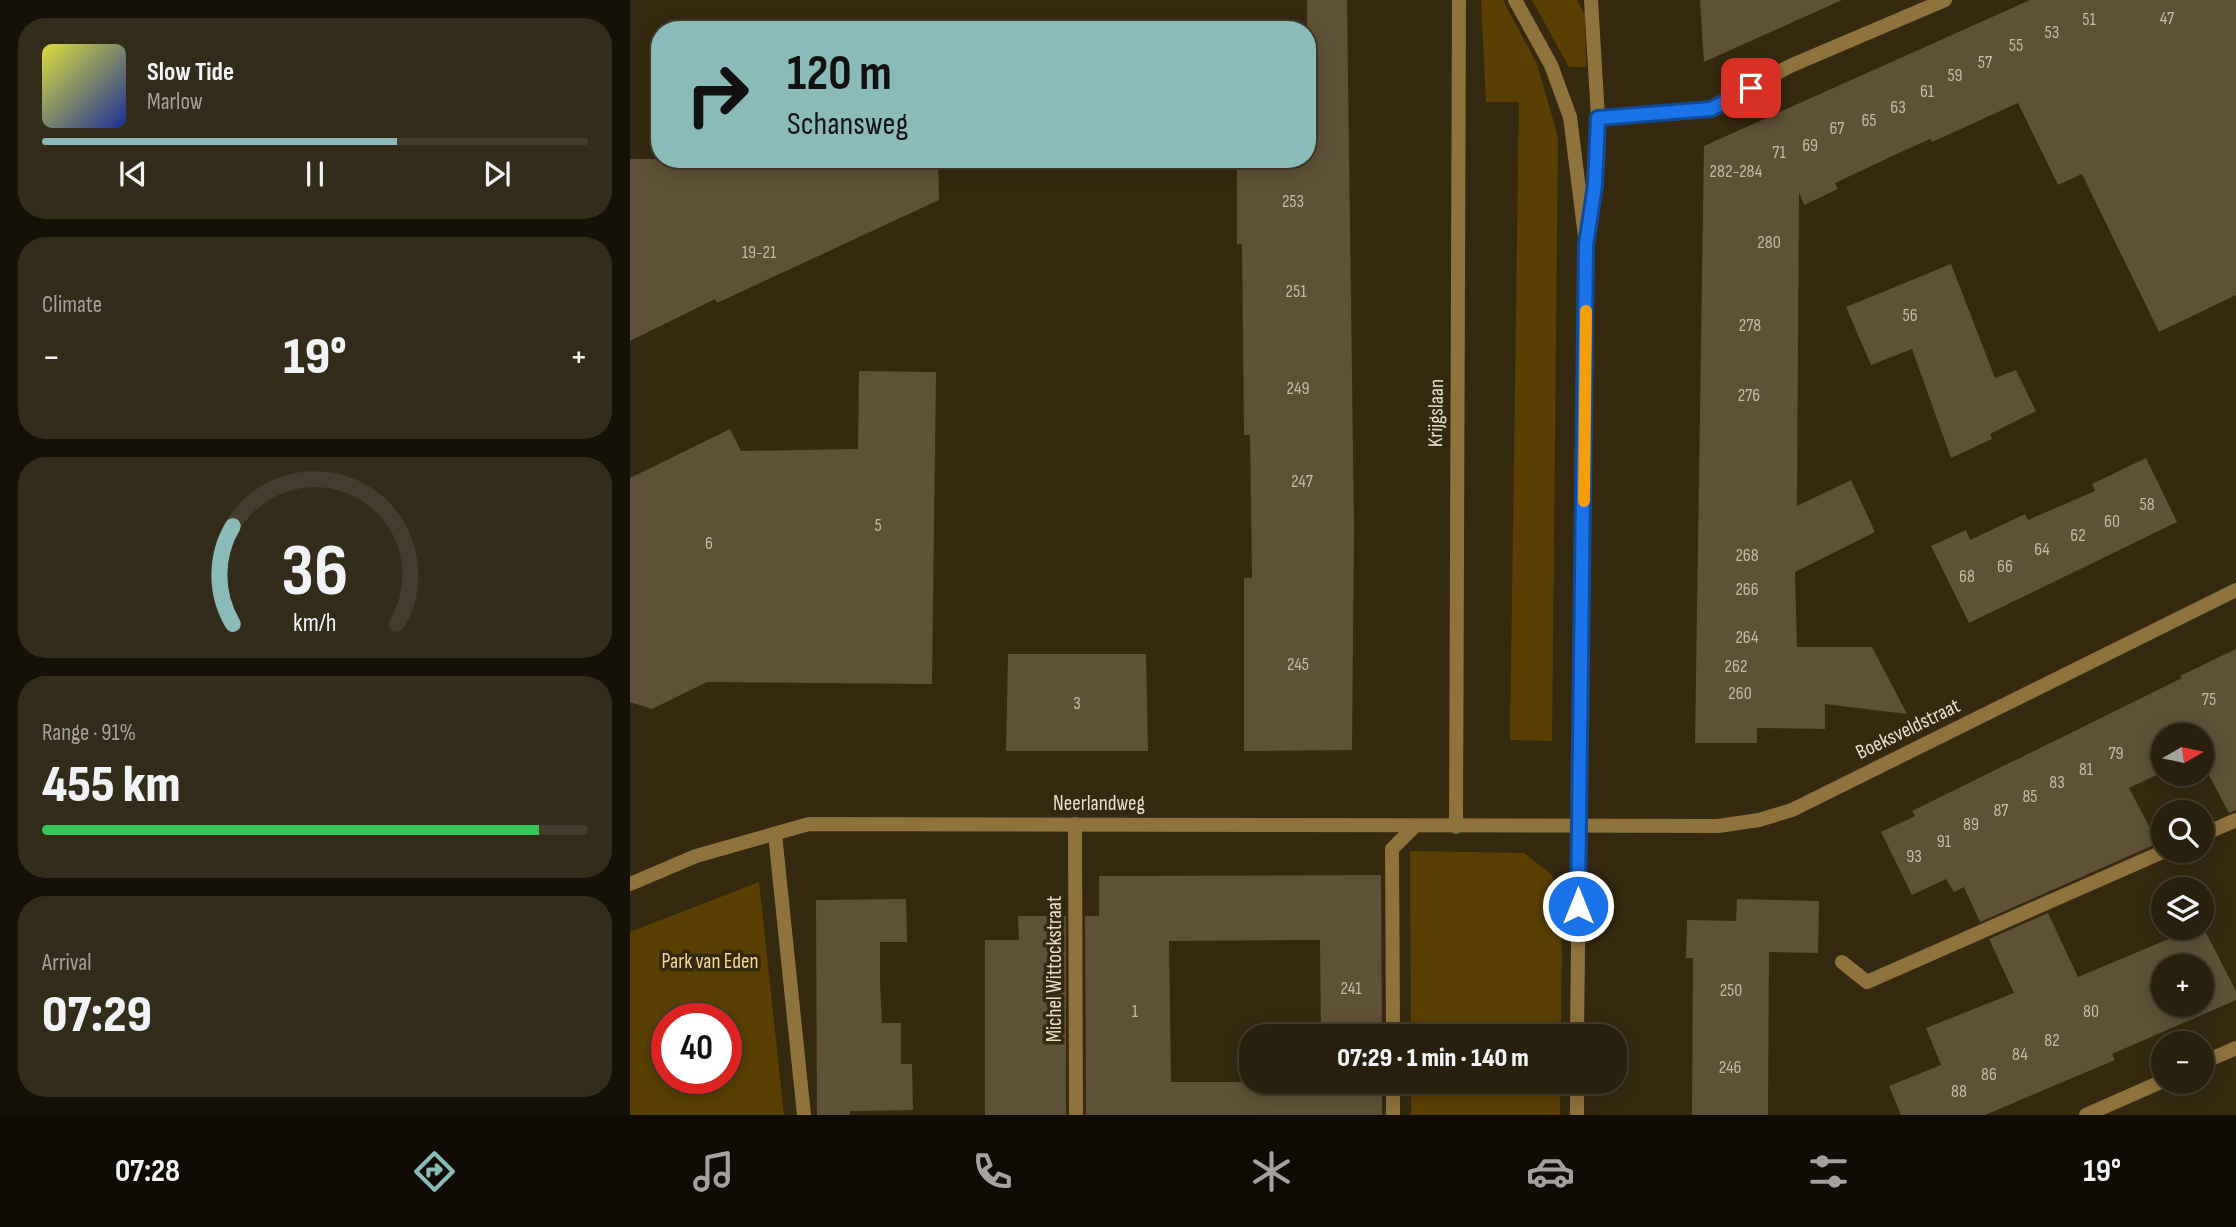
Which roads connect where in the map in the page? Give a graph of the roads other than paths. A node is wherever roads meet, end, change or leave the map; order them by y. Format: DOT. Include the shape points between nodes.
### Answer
graph roads {
  1 [pos="1459,0"];
  2 [pos="1515,0"];
  3 [pos="1591,0"];
  4 [pos="1945,0"];
  5 [pos="1598,118"];
  6 [pos="1586,245"];
  7 [pos="2236,590"];
  8 [pos="2236,820"];
  9 [pos="1075,824"];
  10 [pos="1414,827"];
  11 [pos="1456,827"];
  12 [pos="1579,827"];
  13 [pos="2214,830"];
  14 [pos="775,834"];
  15 [pos="2151,857"];
  16 [pos="630,884"];
  17 [pos="1842,962"];
  18 [pos="1393,1024"];
  19 [pos="1577,1024"];
  20 [pos="2236,1048"];
  21 [pos="2214,1058"];
  22 [pos="2151,1086"];
  23 [pos="1393,1094"];
  24 [pos="1577,1094"];
  25 [pos="804,1115"];
  26 [pos="1076,1115"];
  27 [pos="1393,1115"];
  28 [pos="1577,1115"];
  29 [pos="2086,1115"];
  1 -- 11 [label="street, Krijgslaan"];
  2 -- 6 [label="street" via="1566,103"];
  3 -- 5 [label="street"];
  4 -- 5 [label="street" via="1790,66 1711,109"];
  5 -- 6 [label="street"];
  6 -- 12 [label="street"];
  7 -- 12 [label="street, Boeksveldstraat" via="1792,810 1718,826"];
  8 -- 13 [label="street"];
  9 -- 10 [label="street, Neerlandweg"];
  9 -- 14 [label="street, Neerlandweg" via="809,824"];
  9 -- 26 [label="street, Michel Wittockstraat"];
  10 -- 11 [label="street, Neerlandweg"];
  10 -- 18 [label="street" via="1392,849"];
  11 -- 12 [label="street, Neerlandweg"];
  12 -- 19 [label="street"];
  14 -- 16 [label="street, Neerlandweg" via="696,856"];
  14 -- 25 [label="street"];
  15 -- 17 [label="street" via="1867,982"];
  20 -- 21 [label="street"];
  22 -- 29 [label="street"];
  23 -- 27 [label="street"];
  24 -- 28 [label="street"];
}
